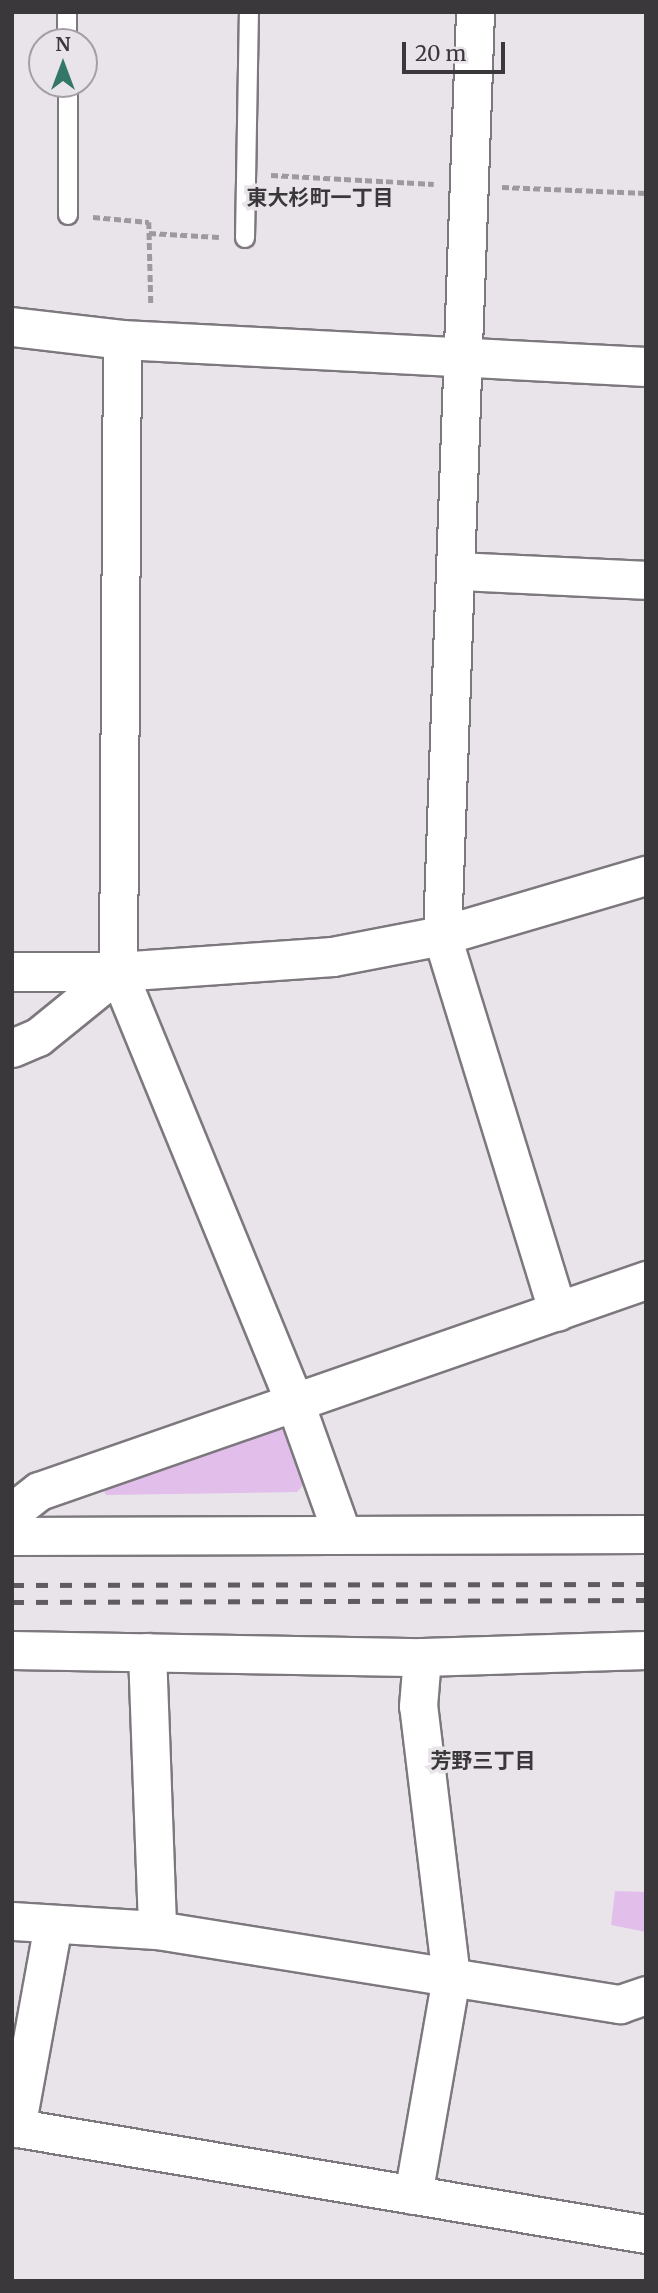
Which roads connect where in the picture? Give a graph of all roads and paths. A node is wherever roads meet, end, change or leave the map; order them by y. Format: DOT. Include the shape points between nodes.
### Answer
graph roads {
  1 [pos="250,12"];
  2 [pos="475,12"];
  3 [pos="68,98"];
  4 [pos="68,215"];
  5 [pos="149,233"];
  6 [pos="245,238"];
  7 [pos="12,327"];
  8 [pos="136,340"];
  9 [pos="466,355"];
  10 [pos="646,367"];
  11 [pos="458,571"];
  12 [pos="646,580"];
  13 [pos="646,876"];
  14 [pos="442,936"];
  15 [pos="12,972"];
  16 [pos="118,972"];
  17 [pos="12,1048"];
  18 [pos="646,1280"];
  19 [pos="558,1312"];
  20 [pos="295,1403"];
  21 [pos="12,1512"];
  22 [pos="342,1534"];
  23 [pos="646,1534"];
  24 [pos="12,1536"];
  25 [pos="12,1650"];
  26 [pos="646,1650"];
  27 [pos="147,1653"];
  28 [pos="422,1657"];
  29 [pos="12,1921"];
  30 [pos="53,1923"];
  31 [pos="157,1930"];
  32 [pos="450,1977"];
  33 [pos="646,1995"];
  34 [pos="14,2127"];
  35 [pos="413,2195"];
  36 [pos="646,2234"];
  1 -- 6 [label="lane"];
  2 -- 9 [label="street"];
  3 -- 4 [label="lane"];
  4 -- 5 [label="path" via="149,222"];
  5 -- 6 [label="path"];
  5 -- 8 [label="path"];
  7 -- 8 [label="street"];
  8 -- 9 [label="street"];
  8 -- 16 [label="street"];
  9 -- 10 [label="street"];
  9 -- 11 [label="street"];
  11 -- 12 [label="street"];
  11 -- 14 [label="street"];
  13 -- 14 [label="street"];
  14 -- 16 [label="street" via="333,957"];
  14 -- 19 [label="street"];
  15 -- 16 [label="street"];
  16 -- 17 [label="street" via="38,1037"];
  16 -- 20 [label="street"];
  18 -- 19 [label="street"];
  19 -- 20 [label="street"];
  20 -- 21 [label="street" via="39,1491"];
  20 -- 22 [label="street"];
  22 -- 23 [label="street"];
  22 -- 24 [label="street"];
  25 -- 27 [label="street"];
  26 -- 28 [label="street"];
  27 -- 28 [label="street"];
  27 -- 31 [label="street"];
  28 -- 32 [label="street" via="418,1706"];
  29 -- 30 [label="street"];
  30 -- 31 [label="street"];
  30 -- 34 [label="street"];
  31 -- 32 [label="street"];
  32 -- 33 [label="street" via="620,2004"];
  32 -- 35 [label="street"];
  34 -- 35 [label="street"];
  35 -- 36 [label="street"];
}
